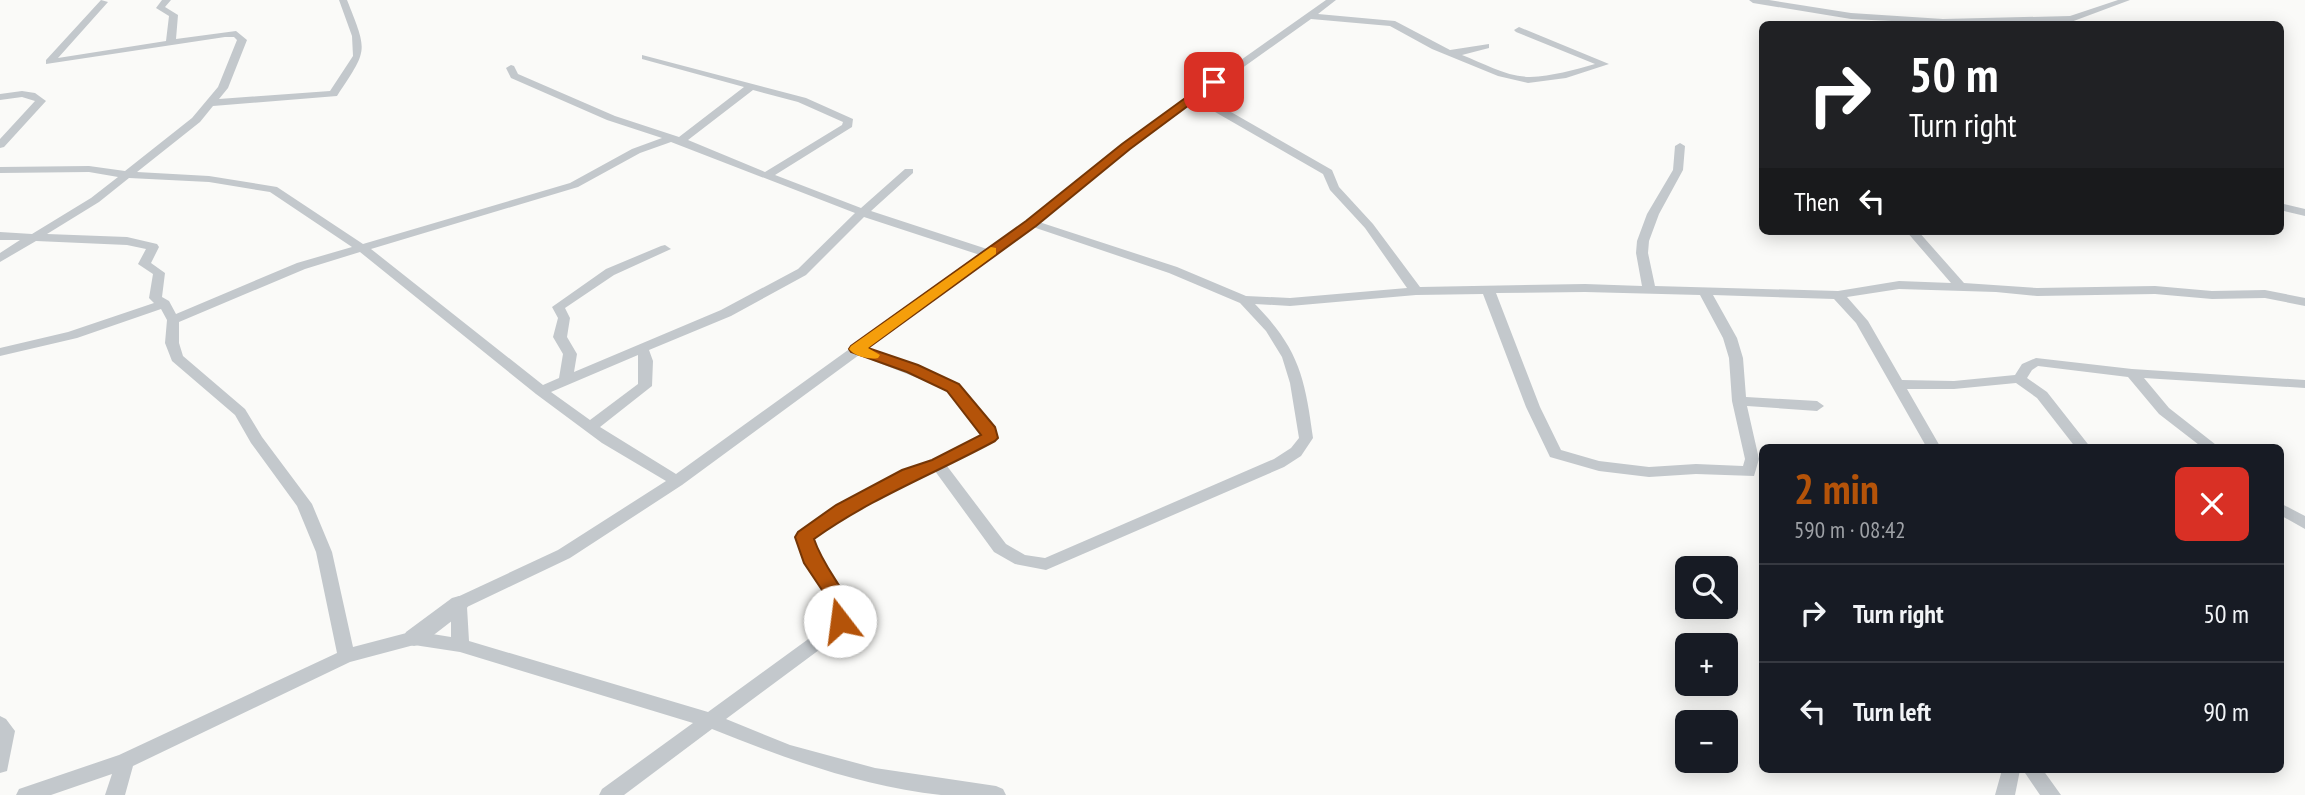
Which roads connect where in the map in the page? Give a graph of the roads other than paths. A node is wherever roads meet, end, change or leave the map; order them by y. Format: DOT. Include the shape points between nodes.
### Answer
graph roads {
  1 [pos="167,0"];
  2 [pos="342,0"];
  3 [pos="1332,0"];
  4 [pos="1753,0"];
  5 [pos="1831,0"];
  6 [pos="2126,0"];
  7 [pos="104,2"];
  8 [pos="1835,14"];
  9 [pos="1309,16"];
  10 [pos="1898,21"];
  11 [pos="1994,21"];
  12 [pos="1519,30"];
  13 [pos="171,41"];
  14 [pos="1486,46"];
  15 [pos="1435,47"];
  16 [pos="645,57"];
  17 [pos="511,68"];
  18 [pos="750,87"];
  19 [pos="1195,96"];
  20 [pos="0,97"];
  21 [pos="210,103"];
  22 [pos="680,141"];
  23 [pos="0,145"];
  24 [pos="1680,146"];
  25 [pos="0,170"];
  26 [pos="909,171"];
  27 [pos="129,175"];
  28 [pos="766,176"];
  29 [pos="2284,207"];
  30 [pos="864,213"];
  31 [pos="2305,214"];
  32 [pos="1031,223"];
  33 [pos="1915,235"];
  34 [pos="0,236"];
  35 [pos="34,237"];
  36 [pos="363,249"];
  37 [pos="665,249"];
  38 [pos="987,253"];
  39 [pos="0,258"];
  40 [pos="1960,286"];
  41 [pos="1649,288"];
  42 [pos="1488,289"];
  43 [pos="1416,290"];
  44 [pos="1705,292"];
  45 [pos="1838,295"];
  46 [pos="2301,299"];
  47 [pos="1244,300"];
  48 [pos="164,304"];
  49 [pos="173,320"];
  50 [pos="856,349"];
  51 [pos="0,352"];
  52 [pos="644,354"];
  53 [pos="2132,373"];
  54 [pos="2019,379"];
  55 [pos="566,380"];
  56 [pos="2305,383"];
  57 [pos="1900,384"];
  58 [pos="541,391"];
  59 [pos="1740,401"];
  60 [pos="1818,406"];
  61 [pos="591,427"];
  62 [pos="1932,444"];
  63 [pos="2081,444"];
  64 [pos="2208,444"];
  65 [pos="938,464"];
  66 [pos="677,481"];
  67 [pos="2284,510"];
  68 [pos="2305,523"];
  69 [pos="459,604"];
  70 [pos="414,638"];
  71 [pos="460,645"];
  72 [pos="346,656"];
  73 [pos="711,721"];
  74 [pos="0,724"];
  75 [pos="125,761"];
  76 [pos="0,765"];
  77 [pos="2010,773"];
  78 [pos="2034,773"];
  79 [pos="26,795"];
  80 [pos="115,795"];
  81 [pos="609,795"];
  82 [pos="996,795"];
  83 [pos="2004,795"];
  84 [pos="2051,795"];
  1 -- 13 [label="street" via="160,8 174,15"];
  2 -- 21 [label="street" via="357,36 358,56 333,94"];
  3 -- 9 [label="street"];
  4 -- 8 [label="street"];
  5 -- 8 [label="street"];
  6 -- 11 [label="street" via="2071,19"];
  7 -- 13 [label="street" via="49,62"];
  8 -- 10 [label="street"];
  9 -- 15 [label="street" via="1381,20"];
  9 -- 19 [label="street"];
  12 -- 15 [label="street" via="1604,64 1528,80"];
  13 -- 21 [label="street" via="225,34 241,37 223,88"];
  14 -- 15 [label="street" via="1461,52"];
  16 -- 18 [label="street"];
  17 -- 22 [label="street" via="514,76"];
  18 -- 22 [label="street"];
  18 -- 28 [label="street" via="802,100 850,124"];
  19 -- 32 [label="street"];
  19 -- 43 [label="street" via="1328,172 1334,188"];
  20 -- 23 [label="street" via="27,94 41,101"];
  21 -- 27 [label="street"];
  22 -- 28 [label="street"];
  22 -- 36 [label="street" via="670,139 636,151 574,185"];
  24 -- 41 [label="street" via="1678,170 1643,241"];
  25 -- 27 [label="street" via="89,169"];
  26 -- 30 [label="street"];
  27 -- 35 [label="street"];
  27 -- 36 [label="street" via="209,179 273,189"];
  28 -- 30 [label="street"];
  29 -- 31 [label="street"];
  30 -- 38 [label="street"];
  30 -- 52 [label="street" via="802,272 667,338"];
  32 -- 38 [label="street"];
  32 -- 47 [label="street" via="1161,266"];
  33 -- 40 [label="street"];
  34 -- 35 [label="street"];
  35 -- 39 [label="street"];
  35 -- 48 [label="street" via="127,241 153,247 144,264 159,273 155,298"];
  36 -- 49 [label="street" via="301,266"];
  36 -- 58 [label="street"];
  37 -- 55 [label="street" via="610,272 558,307 564,318 560,337 570,354"];
  38 -- 50 [label="street"];
  40 -- 45 [label="street" via="1899,285"];
  40 -- 46 [label="street" via="2037,292 2265,294"];
  41 -- 42 [label="street"];
  41 -- 44 [label="street"];
  42 -- 43 [label="street"];
  42 -- 59 [label="street" via="1555,453 1599,466 1649,472 1749,472 1752,459"];
  43 -- 47 [label="street" via="1290,302"];
  44 -- 45 [label="street"];
  44 -- 59 [label="street" via="1730,338"];
  45 -- 57 [label="street" via="1862,321"];
  47 -- 65 [label="street" via="1276,334 1292,363 1306,438 1279,463 1046,564 1021,560 1000,548"];
  48 -- 49 [label="street"];
  48 -- 51 [label="street" via="72,335"];
  49 -- 72 [label="street" via="177,358 240,412 304,504 324,552"];
  50 -- 65 [label="street" via="953,387 989,431 989,438"];
  50 -- 66 [label="street"];
  52 -- 55 [label="street"];
  52 -- 61 [label="street" via="645,386"];
  53 -- 54 [label="street" via="2036,362"];
  53 -- 56 [label="street"];
  53 -- 64 [label="street" via="2164,411"];
  54 -- 57 [label="street"];
  54 -- 63 [label="street" via="2042,395"];
  55 -- 58 [label="street"];
  57 -- 62 [label="street"];
  58 -- 61 [label="street"];
  59 -- 60 [label="street"];
  61 -- 66 [label="street"];
  65 -- 73 [label="street" via="842,509 804,537 813,563 842,609 840,621"];
  66 -- 69 [label="street" via="564,554"];
  67 -- 68 [label="street"];
  69 -- 70 [label="street"];
  69 -- 71 [label="street"];
  70 -- 71 [label="street"];
  70 -- 72 [label="street"];
  71 -- 73 [label="street"];
  72 -- 75 [label="street"];
  73 -- 81 [label="street"];
  73 -- 82 [label="street" via="788,752 875,776"];
  74 -- 76 [label="street" via="6,731"];
  75 -- 79 [label="street"];
  75 -- 80 [label="street"];
  77 -- 83 [label="street"];
  78 -- 84 [label="street"];
}
